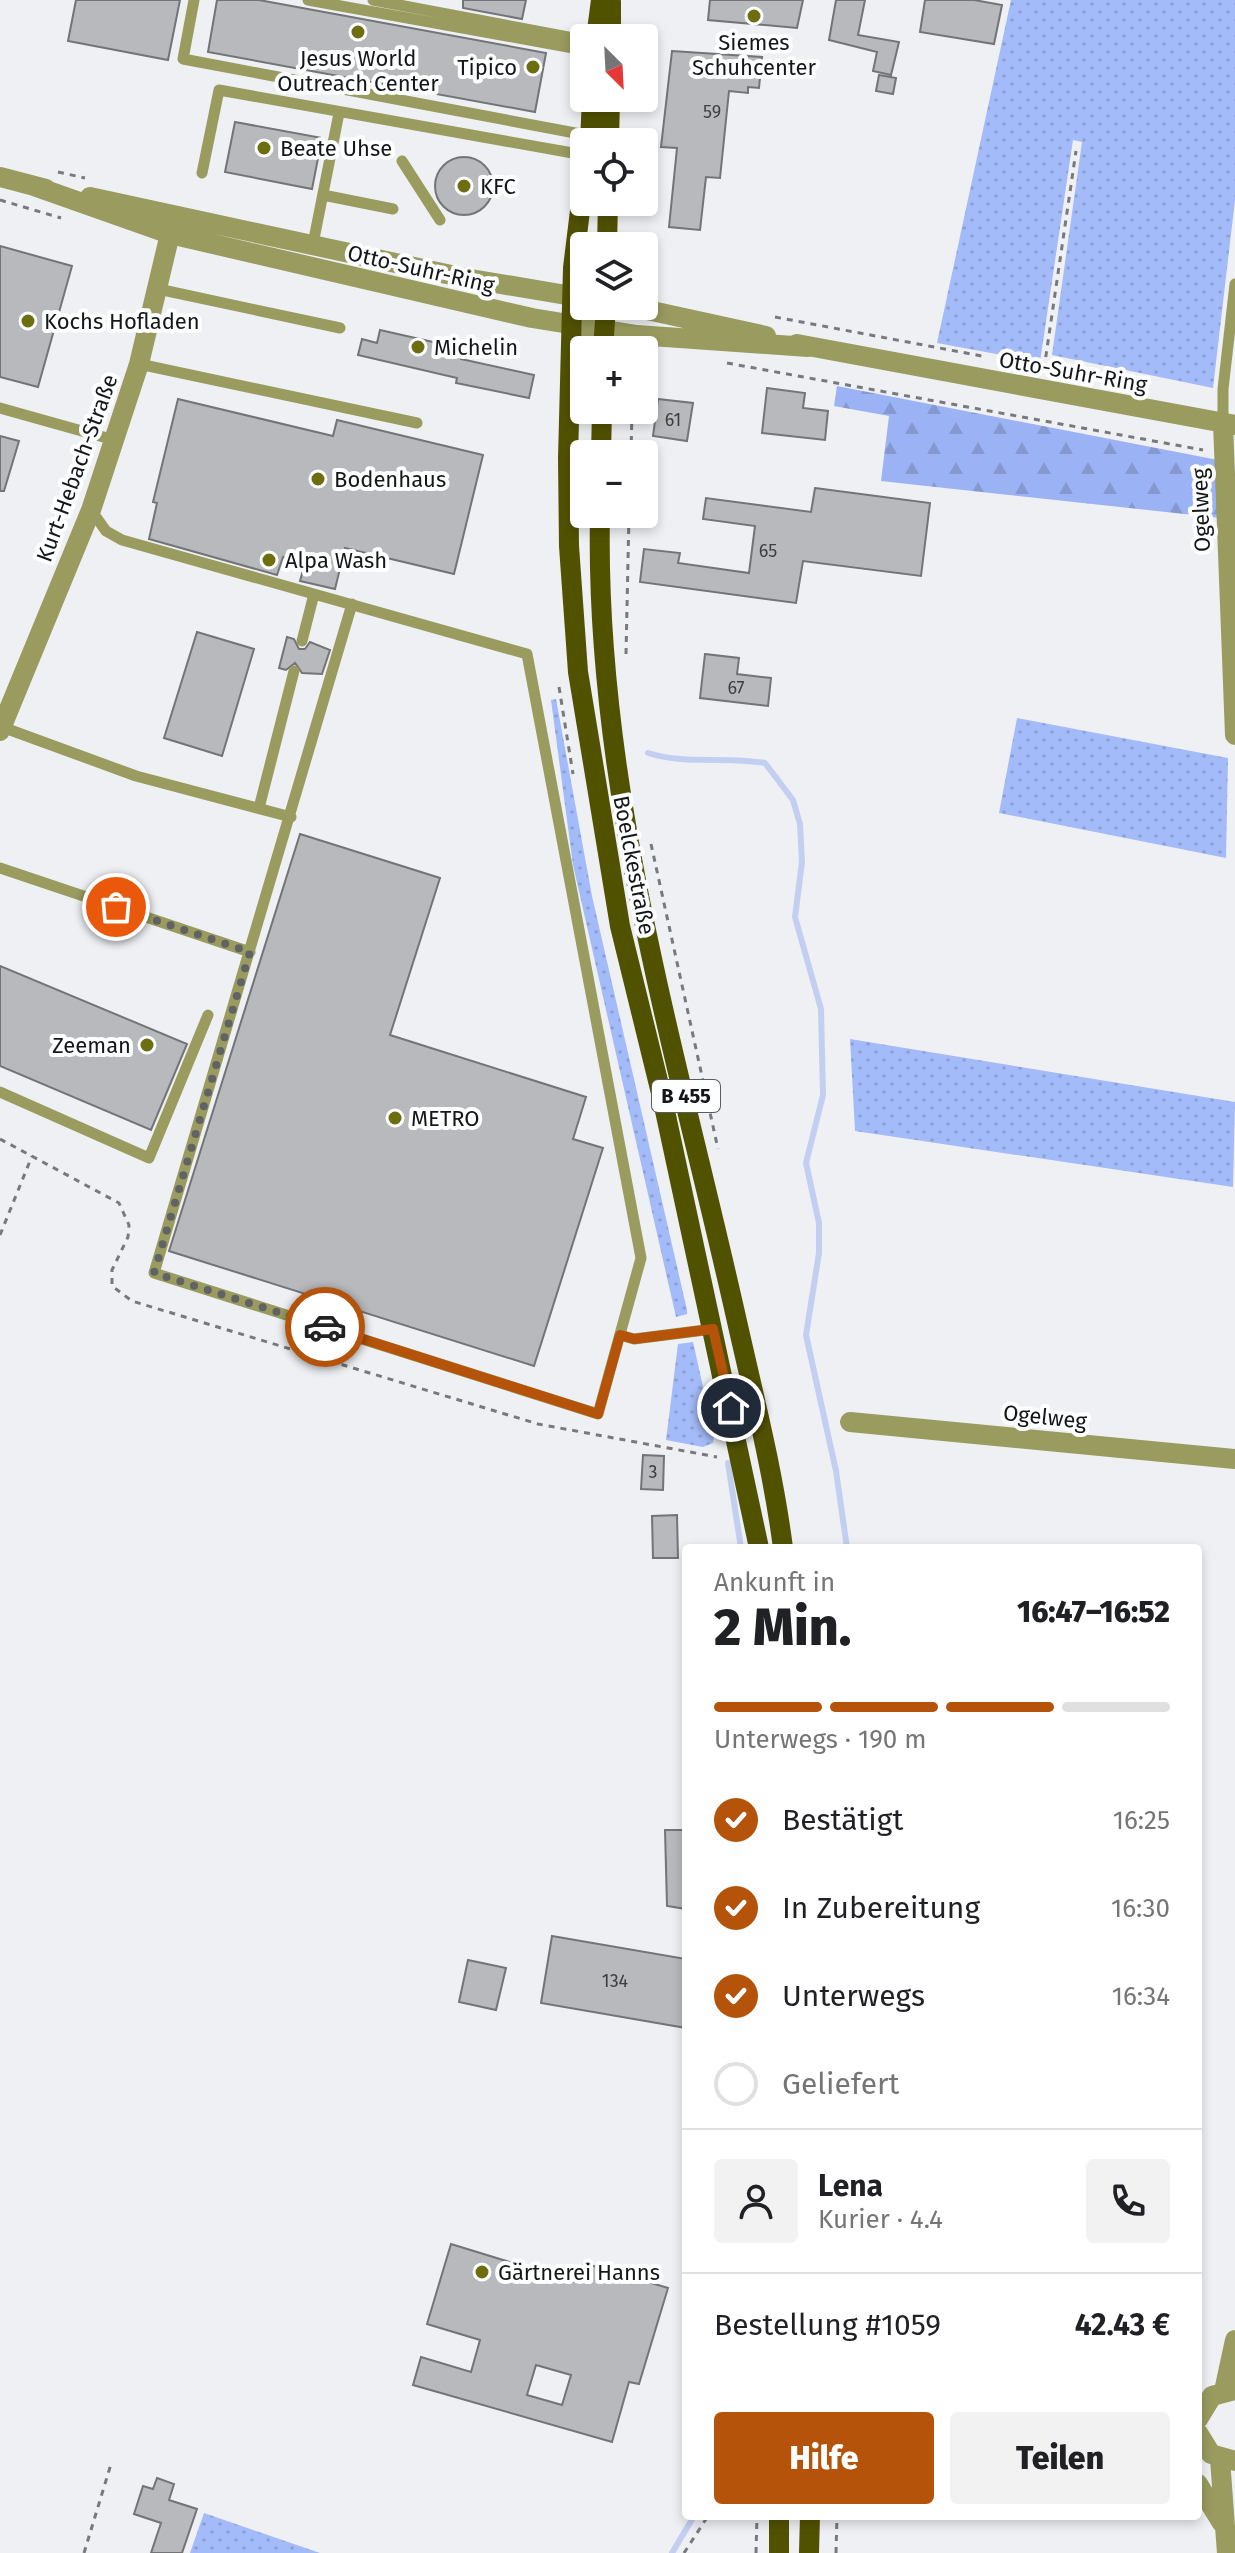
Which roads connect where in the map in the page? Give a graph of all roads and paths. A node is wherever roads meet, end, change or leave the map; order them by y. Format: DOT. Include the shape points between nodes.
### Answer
graph roads {
  1 [pos="194,0"];
  2 [pos="308,0"];
  3 [pos="373,0"];
  4 [pos="601,0"];
  5 [pos="611,0"];
  6 [pos="598,24"];
  7 [pos="611,24"];
  8 [pos="570,37"];
  9 [pos="570,47"];
  10 [pos="339,113"];
  11 [pos="570,139"];
  12 [pos="570,141"];
  13 [pos="1076,151"];
  14 [pos="402,161"];
  15 [pos="202,173"];
  16 [pos="0,177"];
  17 [pos="323,195"];
  18 [pos="0,200"];
  19 [pos="393,209"];
  20 [pos="60,218"];
  21 [pos="440,220"];
  22 [pos="172,224"];
  23 [pos="313,245"];
  24 [pos="307,267"];
  25 [pos="1235,284"];
  26 [pos="158,289"];
  27 [pos="570,296"];
  28 [pos="658,313"];
  29 [pos="761,314"];
  30 [pos="574,320"];
  31 [pos="573,326"];
  32 [pos="340,328"];
  33 [pos="595,336"];
  34 [pos="658,342"];
  35 [pos="808,347"];
  36 [pos="999,360"];
  37 [pos="720,361"];
  38 [pos="139,364"];
  39 [pos="1041,391"];
  40 [pos="0,408"];
  41 [pos="417,423"];
  42 [pos="1229,424"];
  43 [pos="114,440"];
  44 [pos="1223,454"];
  45 [pos="91,510"];
  46 [pos="600,528"];
  47 [pos="629,528"];
  48 [pos="314,594"];
  49 [pos="352,604"];
  50 [pos="302,641"];
  51 [pos="626,660"];
  52 [pos="294,671"];
  53 [pos="1,729"];
  54 [pos="1235,735"];
  55 [pos="259,808"];
  56 [pos="291,817"];
  57 [pos="649,831"];
  58 [pos="0,868"];
  59 [pos="250,952"];
  60 [pos="208,1015"];
  61 [pos="0,1092"];
  62 [pos="32,1156"];
  63 [pos="722,1163"];
  64 [pos="0,1235"];
  65 [pos="713,1329"];
  66 [pos="620,1335"];
  67 [pos="850,1422"];
  68 [pos="1235,1459"];
  69 [pos="758,1544"];
  70 [pos="782,1544"];
  71 [pos="1235,2340"];
  72 [pos="1230,2390"];
  73 [pos="1202,2410"];
  74 [pos="1202,2443"];
  75 [pos="1228,2460"];
  76 [pos="111,2464"];
  77 [pos="1202,2492"];
  78 [pos="1235,2493"];
  79 [pos="705,2520"];
  80 [pos="757,2520"];
  81 [pos="779,2520"];
  82 [pos="810,2520"];
  83 [pos="837,2520"];
  84 [pos="1227,2543"];
  85 [pos="84,2553"];
  86 [pos="684,2553"];
  87 [pos="756,2553"];
  88 [pos="779,2553"];
  89 [pos="809,2553"];
  90 [pos="836,2553"];
  1 -- 11 [label="lane" via="183,59"];
  2 -- 9 [label="lane"];
  3 -- 8 [label="lane"];
  4 -- 6 [label="main road"];
  5 -- 7 [label="main road"];
  10 -- 12 [label="lane"];
  10 -- 15 [label="lane" via="219,90"];
  10 -- 17 [label="lane"];
  13 -- 39 [label="path"];
  14 -- 21 [label="lane"];
  16 -- 22 [label="street, Otto-Suhr-Ring"];
  17 -- 19 [label="lane"];
  17 -- 23 [label="lane"];
  18 -- 20 [label="path"];
  22 -- 23 [label="street, Otto-Suhr-Ring"];
  22 -- 24 [label="street, Otto-Suhr-Ring"];
  22 -- 26 [label="street, Kurt-Hebach-Straße"];
  23 -- 24 [label="lane"];
  23 -- 27 [label="street, Otto-Suhr-Ring"];
  24 -- 31 [label="street, Otto-Suhr-Ring"];
  25 -- 42 [label="lane, Ogelweg" via="1223,389"];
  26 -- 32 [label="lane"];
  26 -- 38 [label="street, Kurt-Hebach-Straße"];
  28 -- 35 [label="street, Otto-Suhr-Ring"];
  29 -- 36 [label="path"];
  30 -- 31 [label="main road, Boelckestraße / B 455"];
  31 -- 33 [label="street, Otto-Suhr-Ring"];
  31 -- 65 [label="main road, Boelckestraße / B 455" via="569,546 578,672 617,913"];
  34 -- 35 [label="street, Otto-Suhr-Ring"];
  35 -- 39 [label="street, Otto-Suhr-Ring"];
  37 -- 44 [label="path"];
  38 -- 41 [label="lane"];
  38 -- 43 [label="street, Kurt-Hebach-Straße"];
  39 -- 42 [label="street, Otto-Suhr-Ring"];
  40 -- 43 [label="lane"];
  42 -- 44 [label="street, Ogelweg"];
  43 -- 45 [label="street, Kurt-Hebach-Straße"];
  44 -- 54 [label="street, Ogelweg"];
  45 -- 48 [label="lane" via="106,531 122,540"];
  45 -- 53 [label="street, Kurt-Hebach-Straße"];
  46 -- 70 [label="main road, Boelckestraße / B 455" via="613,737 638,888"];
  47 -- 51 [label="path"];
  48 -- 49 [label="lane"];
  48 -- 50 [label="lane"];
  49 -- 56 [label="lane"];
  49 -- 66 [label="lane" via="527,654 641,1258"];
  52 -- 55 [label="lane"];
  53 -- 55 [label="lane" via="136,776"];
  55 -- 56 [label="lane"];
  56 -- 59 [label="lane"];
  57 -- 63 [label="path"];
  58 -- 59 [label="lane"];
  59 -- 66 [label="lane" via="154,1273 598,1414"];
  60 -- 61 [label="lane" via="149,1158"];
  62 -- 64 [label="path"];
  65 -- 66 [label="lane" via="634,1339"];
  65 -- 69 [label="main road, Boelckestraße / B 455"];
  67 -- 68 [label="street, Ogelweg"];
  71 -- 72 [label="street"];
  72 -- 73 [label="street" via="1212,2396"];
  74 -- 75 [label="street"];
  75 -- 84 [label="street"];
  76 -- 85 [label="path"];
  77 -- 84 [label="street"];
  78 -- 84 [label="street"];
  79 -- 86 [label="path"];
  80 -- 87 [label="path"];
  81 -- 88 [label="main road"];
  82 -- 89 [label="main road"];
  83 -- 90 [label="path"];
}
